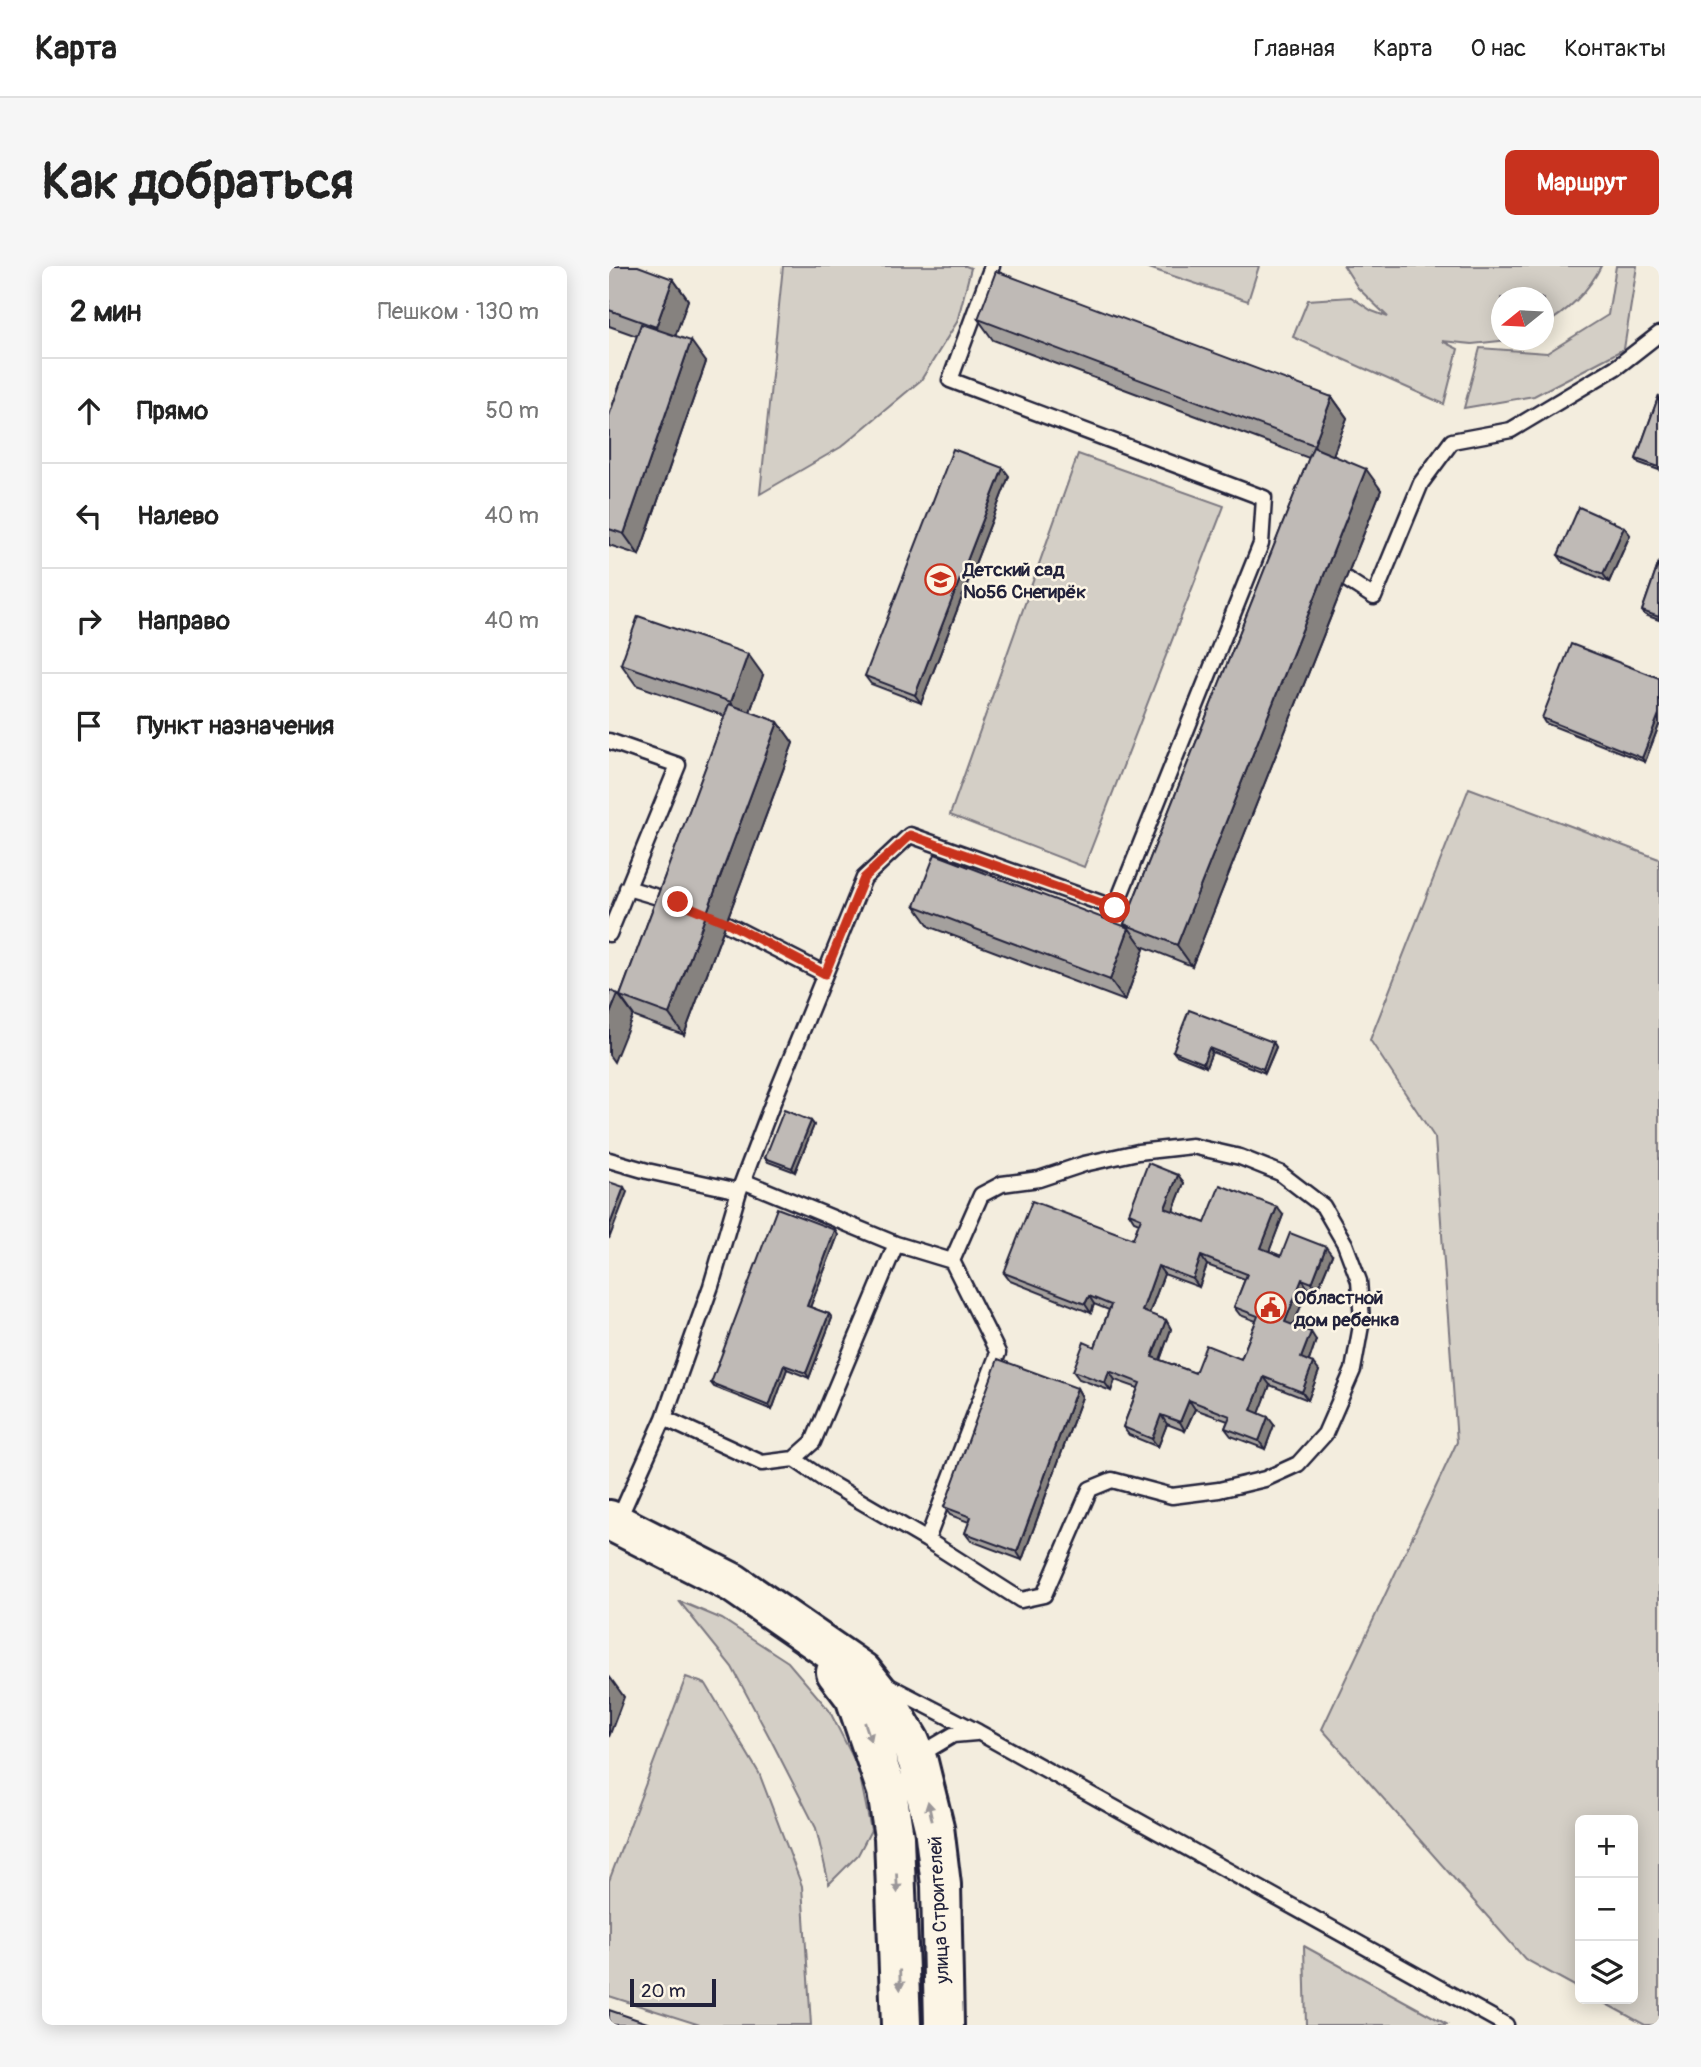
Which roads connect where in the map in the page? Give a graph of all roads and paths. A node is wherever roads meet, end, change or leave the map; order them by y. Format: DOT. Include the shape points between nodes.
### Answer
graph roads {
  1 [pos="992,266"];
  2 [pos="1659,334"];
  3 [pos="1346,579"];
  4 [pos="609,741"];
  5 [pos="627,888"];
  6 [pos="609,934"];
  7 [pos="825,974"];
  8 [pos="609,1160"];
  9 [pos="741,1186"];
  10 [pos="896,1244"];
  11 [pos="952,1261"];
  12 [pos="664,1418"];
  13 [pos="794,1459"];
  14 [pos="613,1522"];
  15 [pos="927,1540"];
  16 [pos="806,1633"];
  17 [pos="862,1672"];
  18 [pos="978,1732"];
  19 [pos="901,1778"];
  20 [pos="901,2025"];
  21 [pos="944,2025"];
  22 [pos="1506,2025"];
  1 -- 7 [label="lane" via="950,380 1264,498 1266,546 1115,908 910,835 864,878"];
  2 -- 3 [label="lane" via="1618,366 1511,430 1453,441 1422,483 1374,597"];
  4 -- 5 [label="lane" via="678,765"];
  5 -- 6 [label="lane"];
  5 -- 7 [label="lane" via="726,922"];
  7 -- 9 [label="lane"];
  8 -- 9 [label="lane"];
  9 -- 10 [label="lane"];
  9 -- 12 [label="lane"];
  10 -- 11 [label="lane"];
  10 -- 13 [label="lane" via="813,1442"];
  11 -- 15 [label="lane" via="998,1353"];
  11 -- 15 [label="lane" via="981,1195 1002,1184 1039,1179 1138,1152 1192,1146 1240,1157 1280,1173 1323,1206 1359,1281 1362,1320 1353,1370 1342,1396 1325,1434 1298,1464 1265,1479 1172,1496 1112,1480 1090,1489 1044,1595 1021,1600"];
  12 -- 13 [label="lane" via="762,1463"];
  12 -- 14 [label="lane"];
  13 -- 15 [label="lane"];
  14 -- 16 [label="main road, улица Строителей" via="733,1583"];
  16 -- 17 [label="main road, улица Строителей"];
  16 -- 19 [label="main road, улица Строителей, one-way" via="855,1698"];
  17 -- 18 [label="lane"];
  17 -- 19 [label="main road, улица Строителей" via="910,1742"];
  18 -- 19 [label="lane" via="953,1735"];
  18 -- 22 [label="lane"];
  19 -- 20 [label="main road, улица Строителей, one-way" via="894,1837"];
  21 -- 19 [label="main road, улица Строителей, one-way" via="941,1885 934,1828"];
}
